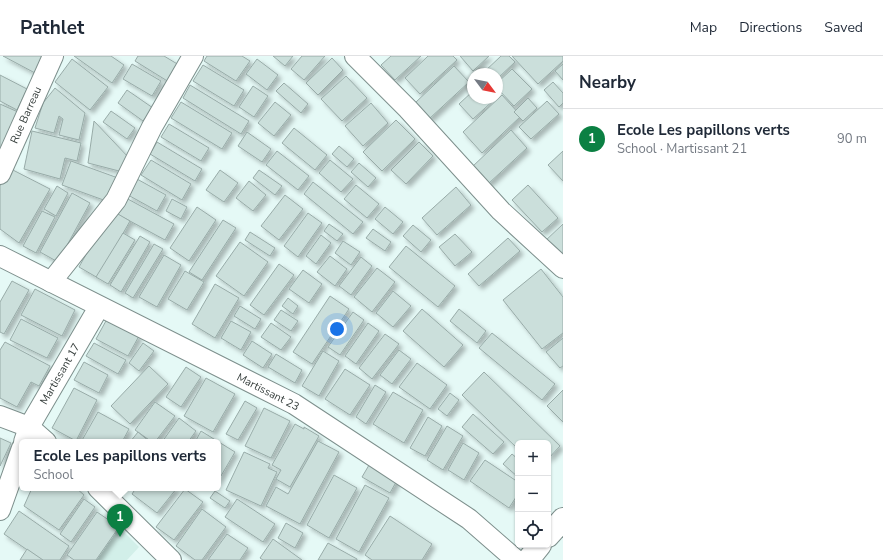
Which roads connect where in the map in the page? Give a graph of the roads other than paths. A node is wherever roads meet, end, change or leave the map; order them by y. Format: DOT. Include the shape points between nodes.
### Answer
graph roads {
  1 [pos="53,56"];
  2 [pos="193,56"];
  3 [pos="355,56"];
  4 [pos="0,174"];
  5 [pos="0,256"];
  6 [pos="563,268"];
  7 [pos="51,282"];
  8 [pos="99,307"];
  9 [pos="0,416"];
  10 [pos="27,435"];
  11 [pos="38,439"];
  12 [pos="19,456"];
  13 [pos="101,491"];
  14 [pos="0,510"];
  15 [pos="563,518"];
  16 [pos="551,532"];
  17 [pos="530,556"];
  18 [pos="171,560"];
  1 -- 4 [label="street, Rue Barreau"];
  2 -- 7 [label="street" via="152,127 116,200"];
  3 -- 6 [label="street" via="408,109 501,211"];
  5 -- 7 [label="street, Martissant 23"];
  7 -- 8 [label="street, Martissant 23"];
  8 -- 10 [label="street, Martissant 17"];
  8 -- 17 [label="street, Martissant 23" via="294,404"];
  9 -- 10 [label="street"];
  10 -- 11 [label="street"];
  12 -- 14 [label="street"];
  13 -- 18 [label="street"];
  15 -- 16 [label="main road"];
}
